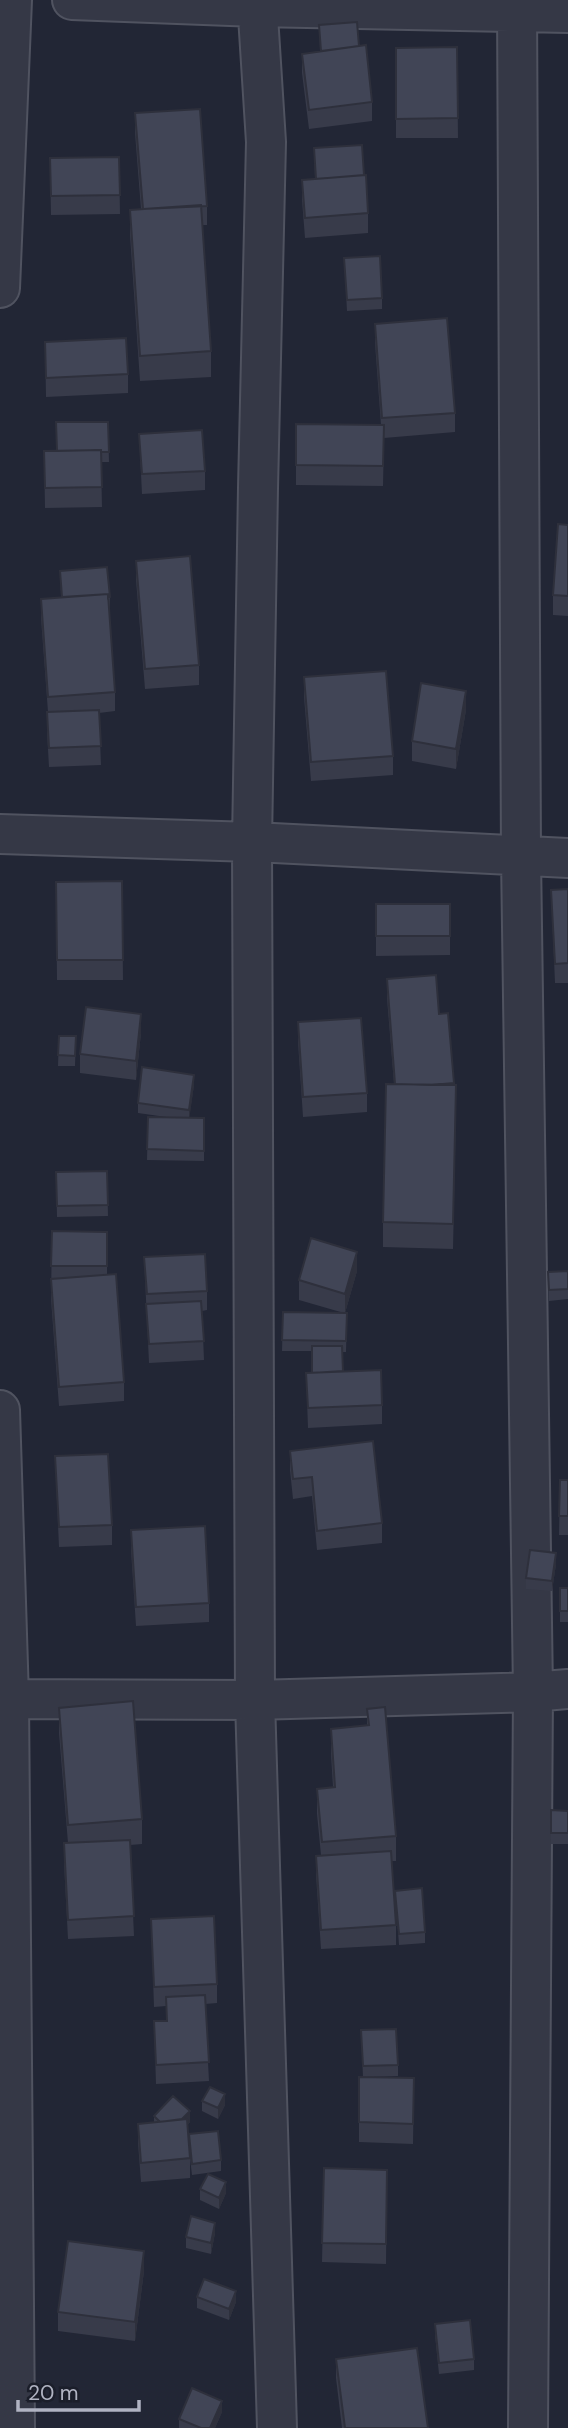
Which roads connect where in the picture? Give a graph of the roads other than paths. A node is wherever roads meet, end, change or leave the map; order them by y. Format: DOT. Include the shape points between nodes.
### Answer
graph roads {
  1 [pos="12,0"];
  2 [pos="72,0"];
  3 [pos="257,3"];
  4 [pos="517,6"];
  5 [pos="568,13"];
  6 [pos="0,288"];
  7 [pos="0,834"];
  8 [pos="252,842"];
  9 [pos="521,857"];
  10 [pos="568,858"];
  11 [pos="0,1410"];
  12 [pos="551,1691"];
  13 [pos="4,1698"];
  14 [pos="255,1700"];
  15 [pos="15,2428"];
  16 [pos="277,2428"];
  17 [pos="528,2428"];
  1 -- 6 [label="street"];
  2 -- 3 [label="street"];
  3 -- 4 [label="street"];
  3 -- 8 [label="street" via="267,142"];
  4 -- 5 [label="street"];
  4 -- 9 [label="street"];
  7 -- 8 [label="street"];
  8 -- 9 [label="street"];
  8 -- 14 [label="street"];
  9 -- 10 [label="street"];
  9 -- 12 [label="street"];
  11 -- 13 [label="street"];
  12 -- 14 [label="street"];
  12 -- 17 [label="street"];
  13 -- 14 [label="street"];
  13 -- 15 [label="street"];
  14 -- 16 [label="street"];
}
